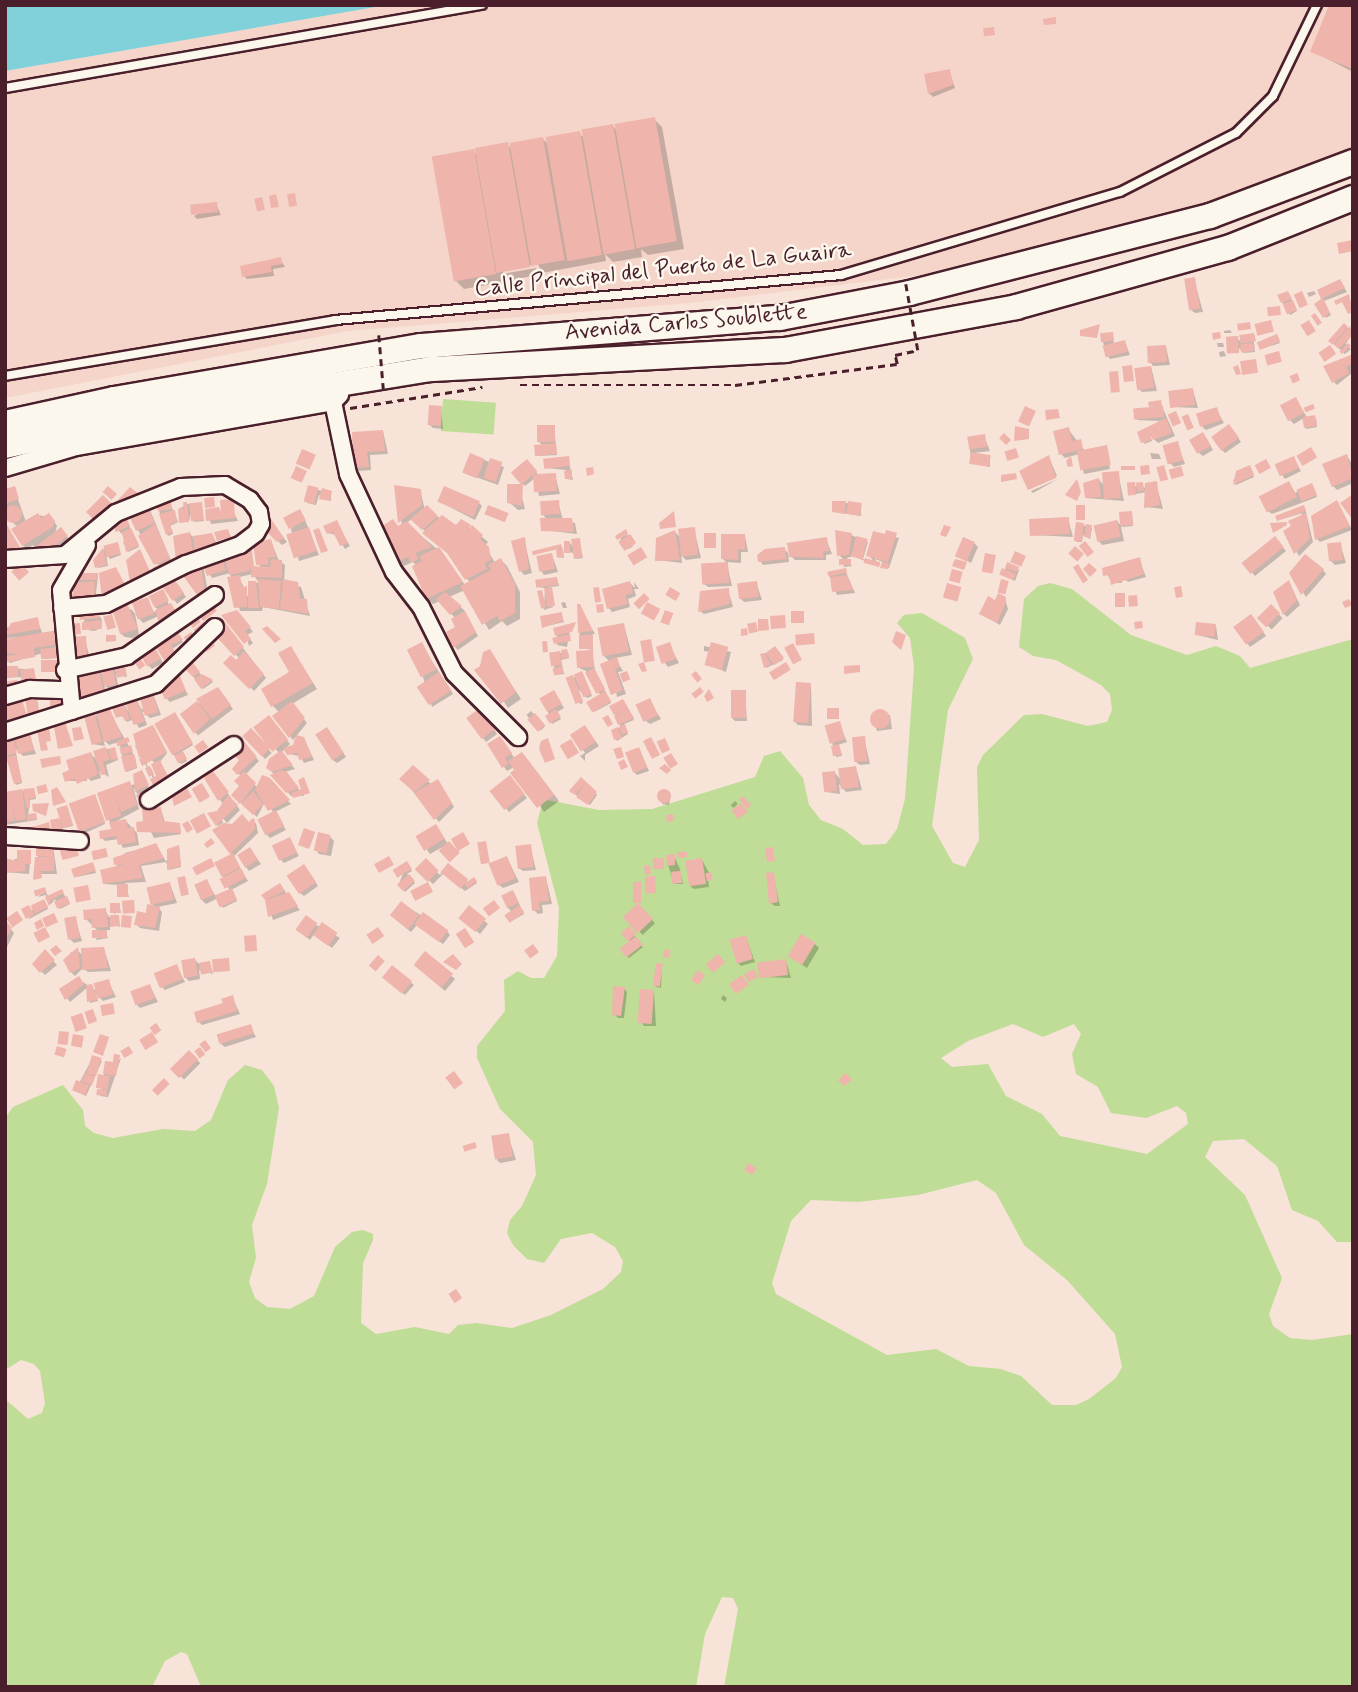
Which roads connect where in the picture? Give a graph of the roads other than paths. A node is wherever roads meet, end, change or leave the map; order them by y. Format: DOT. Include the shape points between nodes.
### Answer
graph roads {
  1 [pos="482,5"];
  2 [pos="1317,5"];
  3 [pos="5,88"];
  4 [pos="1353,162"];
  5 [pos="1353,198"];
  6 [pos="5,376"];
  7 [pos="353,382"];
  8 [pos="333,402"];
  9 [pos="5,423"];
  10 [pos="5,446"];
  11 [pos="5,468"];
  12 [pos="99,529"];
  13 [pos="5,559"];
  14 [pos="32,560"];
  15 [pos="61,590"];
  16 [pos="215,596"];
  17 [pos="62,608"];
  18 [pos="215,627"];
  19 [pos="65,670"];
  20 [pos="68,690"];
  21 [pos="5,696"];
  22 [pos="72,711"];
  23 [pos="5,732"];
  24 [pos="518,737"];
  25 [pos="234,745"];
  26 [pos="149,800"];
  27 [pos="5,836"];
  28 [pos="80,841"];
  1 -- 3 [label="lane"];
  2 -- 6 [label="lane, Calle Principal del Puerto de La Guaira" via="1273,96 1236,132 1120,192 841,275 335,320"];
  4 -- 9 [label="main road, Avenida Carlos Soublette" via="1210,216 910,293 793,316 421,346 114,399"];
  5 -- 7 [label="main road, Avenida Carlos Soublette" via="1228,248 1016,307 785,350 431,369"];
  7 -- 8 [label="street"];
  7 -- 10 [label="main road, Avenida Carlos Soublette" via="119,420"];
  8 -- 11 [label="street" via="76,447"];
  8 -- 24 [label="street" via="348,474 394,572 421,607 454,673"];
  12 -- 14 [label="street" via="65,555"];
  12 -- 15 [label="street" via="72,565"];
  12 -- 17 [label="street" via="145,497 205,483 225,485 250,500 261,524 240,545 186,564 106,604"];
  13 -- 14 [label="street"];
  14 -- 15 [label="street" via="53,573"];
  15 -- 17 [label="street"];
  16 -- 19 [label="street" via="127,656"];
  17 -- 19 [label="street"];
  18 -- 22 [label="street" via="156,684"];
  19 -- 20 [label="street"];
  20 -- 21 [label="street" via="30,689"];
  20 -- 22 [label="street"];
  22 -- 23 [label="street"];
  25 -- 26 [label="street"];
  27 -- 28 [label="street"];
}
